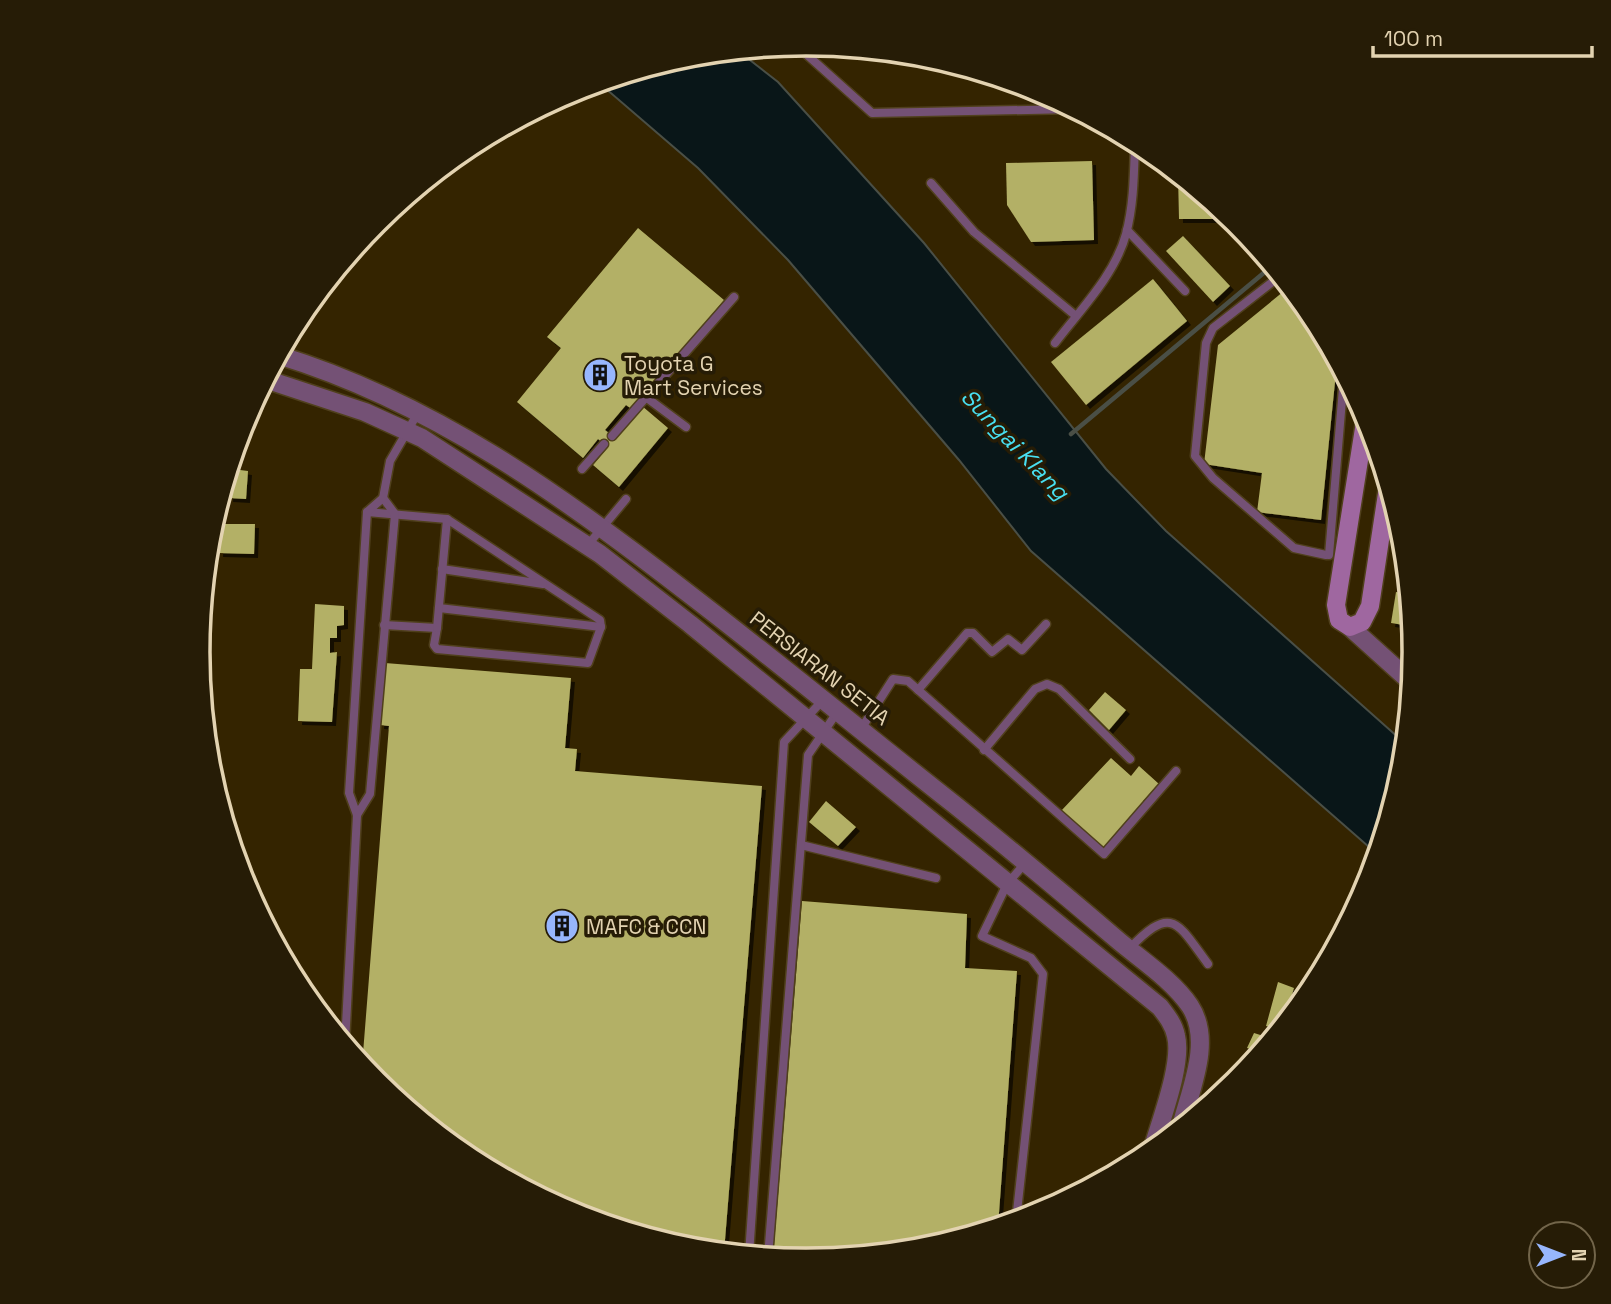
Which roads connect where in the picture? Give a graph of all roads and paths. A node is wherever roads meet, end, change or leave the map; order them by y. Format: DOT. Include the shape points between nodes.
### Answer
graph roads {
  1 [pos="808,56"];
  2 [pos="1054,110"];
  3 [pos="1135,154"];
  4 [pos="931,183"];
  5 [pos="1127,230"];
  6 [pos="1272,282"];
  7 [pos="1185,292"];
  8 [pos="734,297"];
  9 [pos="1076,316"];
  10 [pos="1055,343"];
  11 [pos="287,358"];
  12 [pos="274,382"];
  13 [pos="1343,395"];
  14 [pos="647,398"];
  15 [pos="419,411"];
  16 [pos="686,427"];
  17 [pos="407,431"];
  18 [pos="612,436"];
  19 [pos="1361,437"];
  20 [pos="604,444"];
  21 [pos="582,468"];
  22 [pos="383,498"];
  23 [pos="626,499"];
  24 [pos="368,512"];
  25 [pos="1385,513"];
  26 [pos="395,514"];
  27 [pos="447,519"];
  28 [pos="602,528"];
  29 [pos="587,546"];
  30 [pos="1335,555"];
  31 [pos="442,569"];
  32 [pos="546,584"];
  33 [pos="439,608"];
  34 [pos="1046,624"];
  35 [pos="384,625"];
  36 [pos="601,627"];
  37 [pos="1350,627"];
  38 [pos="437,628"];
  39 [pos="1401,673"];
  40 [pos="918,690"];
  41 [pos="823,699"];
  42 [pos="838,711"];
  43 [pos="806,720"];
  44 [pos="861,729"];
  45 [pos="822,732"];
  46 [pos="984,750"];
  47 [pos="1130,759"];
  48 [pos="1176,771"];
  49 [pos="357,815"];
  50 [pos="801,845"];
  51 [pos="1026,862"];
  52 [pos="936,878"];
  53 [pos="1007,884"];
  54 [pos="1129,949"];
  55 [pos="1208,964"];
  56 [pos="1199,1028"];
  57 [pos="346,1031"];
  58 [pos="1175,1032"];
  59 [pos="1185,1111"];
  60 [pos="1156,1134"];
  61 [pos="1017,1209"];
  62 [pos="750,1245"];
  63 [pos="769,1247"];
  1 -- 2 [label="lane" via="872,113"];
  3 -- 5 [label="lane"];
  4 -- 9 [label="lane" via="974,232"];
  5 -- 7 [label="lane"];
  5 -- 9 [label="lane" via="1111,267"];
  6 -- 30 [label="lane" via="1213,328 1206,343 1195,456 1213,478 1289,545"];
  8 -- 14 [label="lane"];
  9 -- 10 [label="lane"];
  11 -- 15 [label="street, PERSIARAN SETIA"];
  12 -- 17 [label="street"];
  13 -- 30 [label="lane"];
  14 -- 16 [label="lane"];
  14 -- 18 [label="lane"];
  15 -- 17 [label="lane"];
  15 -- 28 [label="street, PERSIARAN SETIA" via="507,463"];
  17 -- 22 [label="lane" via="390,461"];
  17 -- 29 [label="street"];
  19 -- 30 [label="main road"];
  20 -- 21 [label="lane"];
  22 -- 24 [label="lane"];
  22 -- 26 [label="lane"];
  23 -- 28 [label="lane"];
  24 -- 26 [label="lane"];
  24 -- 49 [label="lane" via="349,793"];
  25 -- 37 [label="main road" via="1370,606 1362,622"];
  26 -- 27 [label="lane"];
  26 -- 35 [label="lane"];
  27 -- 31 [label="lane"];
  27 -- 32 [label="lane"];
  28 -- 29 [label="lane"];
  28 -- 41 [label="street, PERSIARAN SETIA"];
  29 -- 43 [label="street"];
  30 -- 37 [label="main road" via="1339,620"];
  31 -- 32 [label="lane"];
  31 -- 33 [label="lane"];
  32 -- 36 [label="lane" via="600,620"];
  33 -- 36 [label="lane"];
  33 -- 38 [label="lane"];
  34 -- 40 [label="lane" via="1022,650 1008,639 992,652 973,633 967,633"];
  35 -- 38 [label="lane"];
  35 -- 49 [label="lane" via="370,794"];
  36 -- 38 [label="lane" via="588,663 437,649"];
  37 -- 39 [label="street"];
  40 -- 44 [label="lane" via="908,681 893,680"];
  40 -- 46 [label="lane"];
  41 -- 42 [label="street, PERSIARAN SETIA"];
  41 -- 43 [label="lane"];
  42 -- 44 [label="street, PERSIARAN SETIA"];
  42 -- 45 [label="lane"];
  43 -- 45 [label="street"];
  43 -- 62 [label="lane" via="785,742"];
  44 -- 51 [label="street, PERSIARAN SETIA"];
  45 -- 50 [label="lane" via="808,755"];
  45 -- 53 [label="street"];
  46 -- 47 [label="lane" via="1035,689 1047,684 1059,689"];
  46 -- 48 [label="lane" via="1104,854"];
  49 -- 57 [label="lane"];
  50 -- 52 [label="lane"];
  50 -- 63 [label="lane"];
  51 -- 53 [label="lane"];
  51 -- 54 [label="street, PERSIARAN SETIA"];
  53 -- 58 [label="street" via="1160,1007"];
  53 -- 61 [label="lane" via="982,936 1031,958 1042,974"];
  54 -- 55 [label="lane" via="1150,927 1165,922 1178,925"];
  54 -- 56 [label="street, PERSIARAN SETIA" via="1189,1005"];
  56 -- 58 [label="street"];
  56 -- 59 [label="street" via="1199,1059"];
  58 -- 60 [label="street" via="1177,1056"];
}
